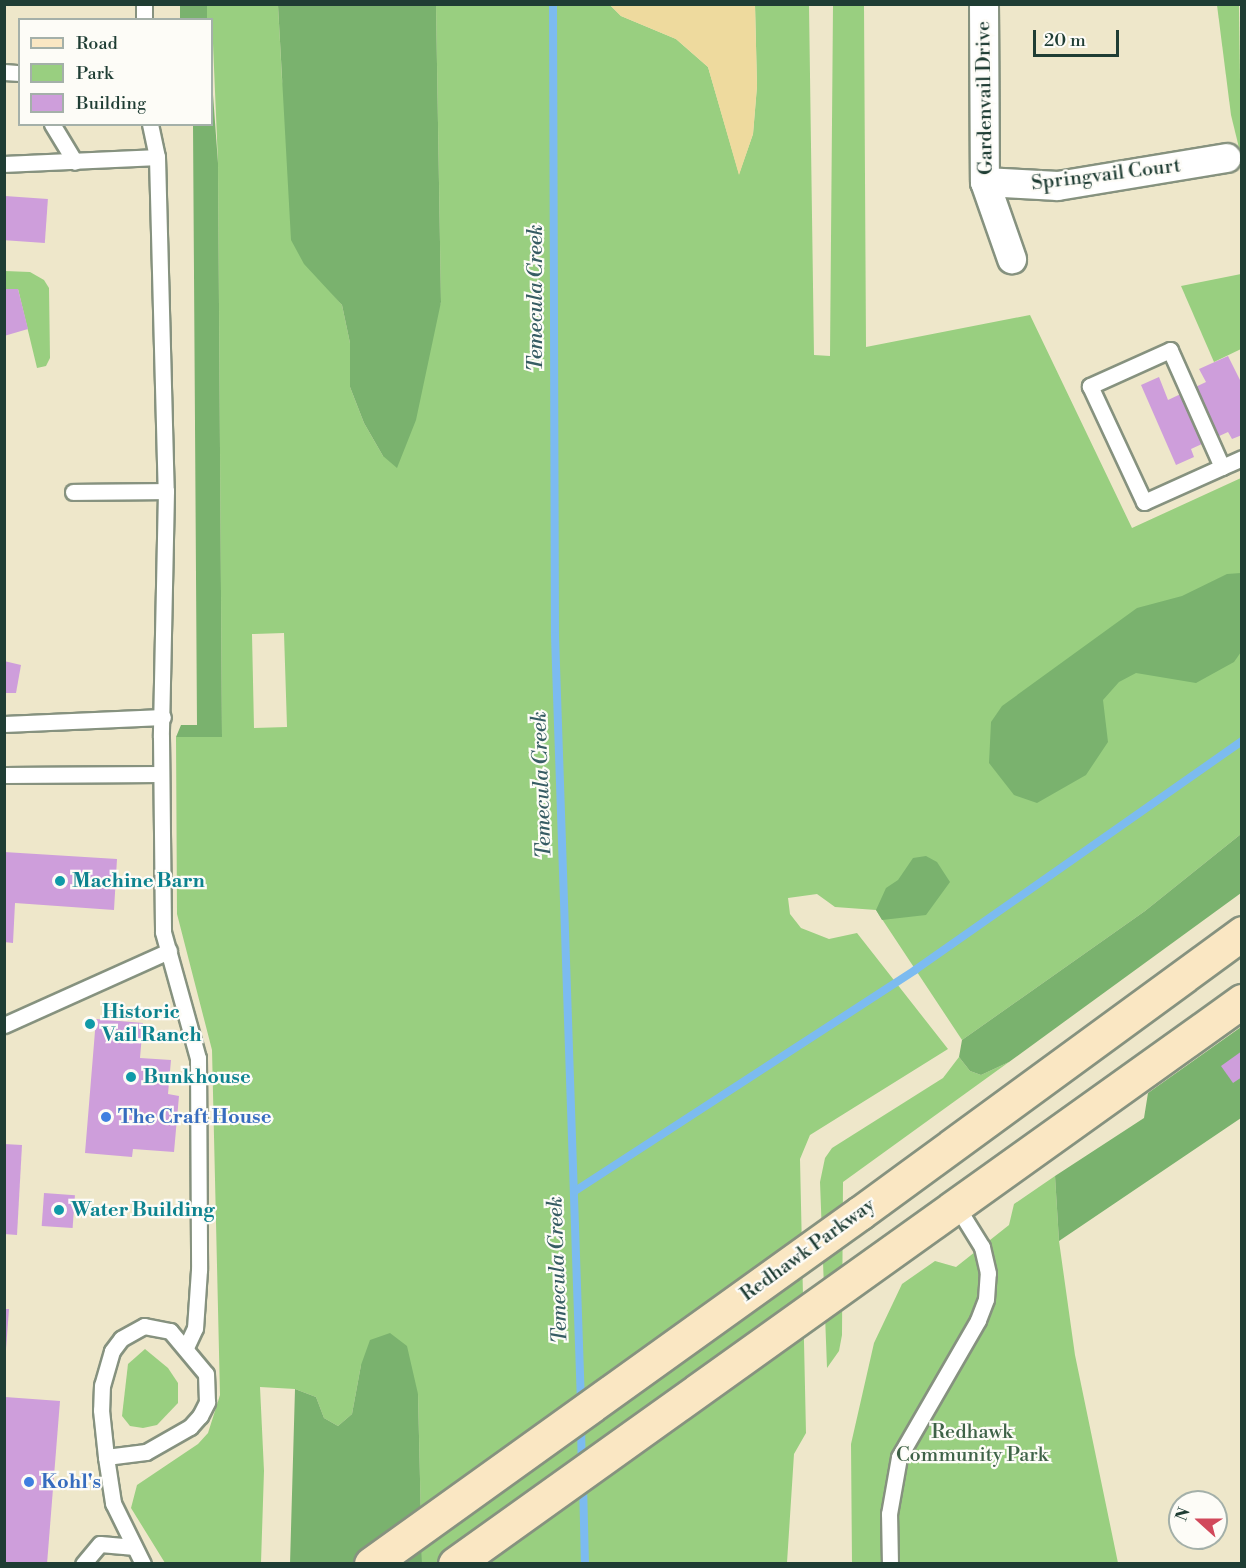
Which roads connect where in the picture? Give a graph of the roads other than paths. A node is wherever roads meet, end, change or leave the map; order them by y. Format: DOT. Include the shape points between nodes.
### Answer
graph roads {
  1 [pos="984,4"];
  2 [pos="53,126"];
  3 [pos="150,126"];
  4 [pos="157,157"];
  5 [pos="1227,158"];
  6 [pos="75,162"];
  7 [pos="4,164"];
  8 [pos="985,182"];
  9 [pos="1012,259"];
  10 [pos="1242,458"];
  11 [pos="1222,467"];
  12 [pos="166,491"];
  13 [pos="73,492"];
  14 [pos="163,717"];
  15 [pos="4,724"];
  16 [pos="161,774"];
  17 [pos="4,775"];
  18 [pos="1242,933"];
  19 [pos="169,951"];
  20 [pos="1242,1001"];
  21 [pos="4,1025"];
  22 [pos="956,1205"];
  23 [pos="186,1347"];
  24 [pos="106,1457"];
  25 [pos="132,1547"];
  26 [pos="83,1563"];
  27 [pos="143,1563"];
  28 [pos="370,1563"];
  29 [pos="455,1563"];
  30 [pos="890,1563"];
  1 -- 8 [label="street, Gardenvail Drive"];
  2 -- 6 [label="lane"];
  3 -- 4 [label="lane"];
  4 -- 6 [label="lane"];
  4 -- 12 [label="lane"];
  5 -- 8 [label="street, Springvail Court" via="1058,186"];
  6 -- 7 [label="lane"];
  8 -- 9 [label="street, Gardenvail Drive"];
  10 -- 11 [label="lane"];
  11 -- 11 [label="lane" via="1144,502 1090,386 1170,350"];
  12 -- 13 [label="lane"];
  12 -- 14 [label="lane"];
  14 -- 15 [label="lane"];
  14 -- 16 [label="lane"];
  16 -- 17 [label="lane"];
  16 -- 19 [label="lane" via="163,932"];
  18 -- 28 [label="main road, Redhawk Parkway" via="860,1213"];
  19 -- 21 [label="lane"];
  19 -- 23 [label="lane" via="198,1058 199,1270 195,1328"];
  20 -- 22 [label="main road"];
  22 -- 29 [label="main road"];
  22 -- 30 [label="lane" via="982,1247 988,1273 986,1299 978,1320 899,1457 889,1514"];
  23 -- 24 [label="lane" via="206,1374 207,1402 200,1416 190,1427 146,1452"];
  23 -- 24 [label="lane" via="170,1331 156,1325 131,1331 117,1345 102,1384"];
  24 -- 25 [label="lane" via="113,1503"];
  25 -- 26 [label="lane" via="100,1544"];
  25 -- 27 [label="lane"];
}
